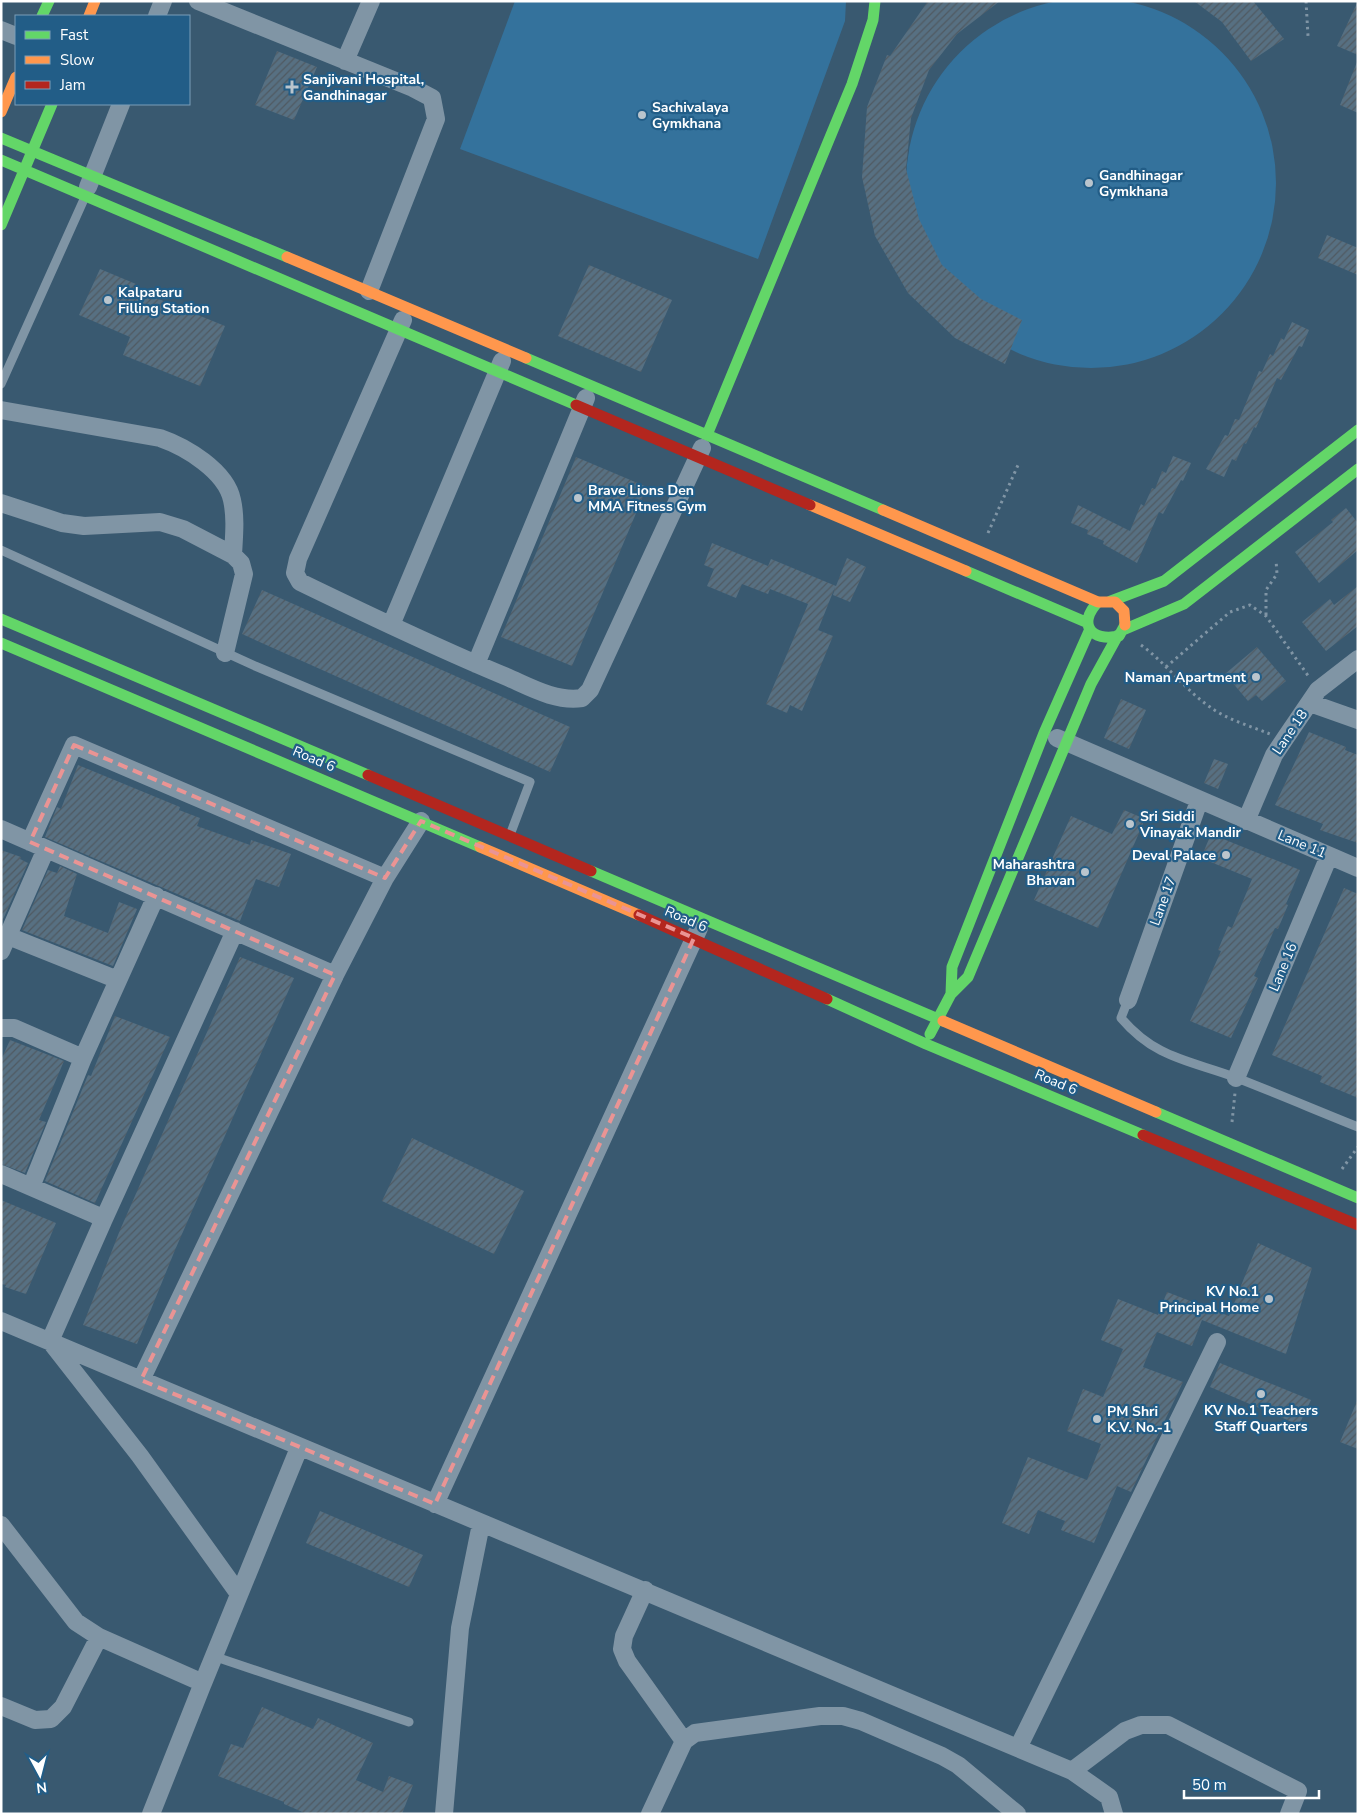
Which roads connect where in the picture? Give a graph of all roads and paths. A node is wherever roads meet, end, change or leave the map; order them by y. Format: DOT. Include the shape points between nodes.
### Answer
graph roads {
  1 [pos="49,1"];
  2 [pos="95,1"];
  3 [pos="163,1"];
  4 [pos="198,1"];
  5 [pos="371,1"];
  6 [pos="875,1"];
  7 [pos="1306,1"];
  8 [pos="42,15"];
  9 [pos="89,15"];
  10 [pos="157,15"];
  11 [pos="1,30"];
  12 [pos="15,36"];
  13 [pos="1308,36"];
  14 [pos="345,61"];
  15 [pos="15,79"];
  16 [pos="52,105"];
  17 [pos="121,105"];
  18 [pos="1,112"];
  19 [pos="1,138"];
  20 [pos="32,151"];
  21 [pos="1,160"];
  22 [pos="24,170"];
  23 [pos="92,176"];
  24 [pos="85,196"];
  25 [pos="114,197"];
  26 [pos="169,220"];
  27 [pos="1,225"];
  28 [pos="369,291"];
  29 [pos="409,308"];
  30 [pos="398,330"];
  31 [pos="507,350"];
  32 [pos="497,371"];
  33 [pos="1,384"];
  34 [pos="591,386"];
  35 [pos="582,408"];
  36 [pos="1,410"];
  37 [pos="1358,430"];
  38 [pos="707,435"];
  39 [pos="698,457"];
  40 [pos="1018,465"];
  41 [pos="1358,469"];
  42 [pos="1,503"];
  43 [pos="1254,511"];
  44 [pos="1274,534"];
  45 [pos="1,550"];
  46 [pos="980,552"];
  47 [pos="233,555"];
  48 [pos="1111,600"];
  49 [pos="1098,602"];
  50 [pos="1266,616"];
  51 [pos="1,619"];
  52 [pos="391,625"];
  53 [pos="1089,626"];
  54 [pos="1121,632"];
  55 [pos="1,642"];
  56 [pos="225,653"];
  57 [pos="1358,659"];
  58 [pos="476,664"];
  59 [pos="1166,667"];
  60 [pos="1314,697"];
  61 [pos="1358,720"];
  62 [pos="1044,734"];
  63 [pos="1284,740"];
  64 [pos="1066,741"];
  65 [pos="1200,801"];
  66 [pos="421,821"];
  67 [pos="1246,821"];
  68 [pos="1,829"];
  69 [pos="509,836"];
  70 [pos="30,842"];
  71 [pos="46,849"];
  72 [pos="1329,856"];
  73 [pos="1358,868"];
  74 [pos="385,878"];
  75 [pos="156,896"];
  76 [pos="703,918"];
  77 [pos="235,931"];
  78 [pos="694,938"];
  79 [pos="5,944"];
  80 [pos="335,974"];
  81 [pos="118,980"];
  82 [pos="951,994"];
  83 [pos="1128,1000"];
  84 [pos="937,1019"];
  85 [pos="1,1028"];
  86 [pos="926,1044"];
  87 [pos="82,1058"];
  88 [pos="1236,1078"];
  89 [pos="1358,1127"];
  90 [pos="1230,1143"];
  91 [pos="1,1174"];
  92 [pos="31,1187"];
  93 [pos="1358,1198"];
  94 [pos="103,1221"];
  95 [pos="1358,1225"];
  96 [pos="2,1326"];
  97 [pos="50,1341"];
  98 [pos="1217,1342"];
  99 [pos="141,1380"];
  100 [pos="299,1448"];
  101 [pos="435,1504"];
  102 [pos="481,1524"];
  103 [pos="1,1525"];
  104 [pos="645,1590"];
  105 [pos="239,1594"];
  106 [pos="99,1637"];
  107 [pos="214,1656"];
  108 [pos="203,1683"];
  109 [pos="1,1706"];
  110 [pos="410,1722"];
  111 [pos="684,1741"];
  112 [pos="1018,1748"];
  113 [pos="1072,1771"];
  114 [pos="151,1814"];
  115 [pos="444,1814"];
  116 [pos="650,1814"];
  117 [pos="1017,1814"];
  118 [pos="1114,1814"];
  119 [pos="1289,1814"];
  1 -- 8 [label="street"];
  2 -- 9 [label="street"];
  3 -- 10 [label="street"];
  4 -- 14 [label="street"];
  5 -- 14 [label="street"];
  6 -- 38 [label="street" via="873,20 852,84"];
  7 -- 13 [label="path"];
  11 -- 12 [label="street"];
  14 -- 28 [label="street" via="432,98 436,119"];
  15 -- 18 [label="street"];
  16 -- 20 [label="street"];
  17 -- 23 [label="street"];
  19 -- 20 [label="street"];
  20 -- 22 [label="street"];
  20 -- 23 [label="street"];
  21 -- 22 [label="street"];
  22 -- 24 [label="street"];
  22 -- 27 [label="street"];
  23 -- 24 [label="street"];
  23 -- 25 [label="street"];
  24 -- 25 [label="street"];
  24 -- 33 [label="lane"];
  25 -- 26 [label="street"];
  25 -- 26 [label="street"];
  26 -- 28 [label="street"];
  26 -- 30 [label="street"];
  28 -- 29 [label="street"];
  29 -- 30 [label="street"];
  29 -- 31 [label="street"];
  30 -- 32 [label="street"];
  30 -- 52 [label="street" via="295,572 300,582"];
  31 -- 32 [label="street"];
  31 -- 34 [label="street"];
  32 -- 35 [label="street"];
  32 -- 52 [label="street"];
  34 -- 35 [label="street"];
  34 -- 38 [label="street"];
  35 -- 39 [label="street"];
  35 -- 58 [label="street"];
  36 -- 47 [label="street" via="160,438 198,456 223,482 232,498 235,521"];
  37 -- 43 [label="street"];
  38 -- 39 [label="street"];
  38 -- 46 [label="street"];
  39 -- 53 [label="street"];
  39 -- 58 [label="street" via="590,690 582,698 570,700 549,694"];
  40 -- 46 [label="path"];
  41 -- 44 [label="street"];
  42 -- 47 [label="street" via="62,523 84,526 160,522 183,529"];
  43 -- 44 [label="street"];
  43 -- 48 [label="street" via="1164,581"];
  44 -- 50 [label="path" via="1277,574 1266,590"];
  44 -- 54 [label="street" via="1184,604"];
  45 -- 56 [label="lane"];
  46 -- 49 [label="street"];
  47 -- 56 [label="street" via="241,563 244,574"];
  48 -- 49 [label="street"];
  48 -- 54 [label="street" via="1125,612"];
  49 -- 53 [label="street" via="1089,611"];
  50 -- 59 [label="path" via="1250,605 1230,612"];
  50 -- 60 [label="path"];
  51 -- 69 [label="street, Road 6"];
  52 -- 58 [label="street"];
  53 -- 54 [label="street" via="1094,634 1106,639"];
  53 -- 62 [label="street"];
  54 -- 59 [label="path" via="1156,655"];
  54 -- 64 [label="street" via="1091,684"];
  55 -- 66 [label="street, Road 6"];
  56 -- 69 [label="lane" via="530,782"];
  57 -- 60 [label="street, Lane 18"];
  59 -- 63 [label="path" via="1180,684 1211,708"];
  60 -- 61 [label="street"];
  60 -- 63 [label="street, Lane 18"];
  62 -- 64 [label="street, Lane 11"];
  62 -- 82 [label="street" via="952,967"];
  63 -- 67 [label="street, Lane 18" via="1274,755"];
  64 -- 65 [label="street, Lane 11"];
  64 -- 82 [label="street" via="968,977"];
  65 -- 67 [label="street, Lane 11"];
  65 -- 83 [label="street, Lane 17"];
  66 -- 74 [label="street"];
  66 -- 78 [label="street, Road 6"];
  67 -- 72 [label="street, Lane 11"];
  68 -- 70 [label="street"];
  69 -- 76 [label="street, Road 6"];
  70 -- 71 [label="street"];
  70 -- 74 [label="street" via="74,746"];
  71 -- 75 [label="street"];
  71 -- 79 [label="street"];
  72 -- 73 [label="street, Lane 11"];
  72 -- 88 [label="street, Lane 16"];
  74 -- 80 [label="street"];
  75 -- 77 [label="street"];
  75 -- 81 [label="street"];
  76 -- 78 [label="street"];
  76 -- 84 [label="street, Road 6"];
  77 -- 80 [label="street"];
  77 -- 94 [label="street"];
  78 -- 86 [label="street, Road 6"];
  78 -- 101 [label="street"];
  79 -- 81 [label="street"];
  80 -- 99 [label="street"];
  81 -- 87 [label="street"];
  82 -- 84 [label="street"];
  83 -- 88 [label="lane" via="1121,1018 1136,1036 1163,1053"];
  84 -- 86 [label="street"];
  84 -- 90 [label="street, Road 6"];
  85 -- 87 [label="street" via="14,1028"];
  86 -- 95 [label="street, Road 6"];
  87 -- 92 [label="street"];
  88 -- 89 [label="lane"];
  88 -- 90 [label="path"];
  90 -- 93 [label="street, Road 6"];
  91 -- 92 [label="street"];
  92 -- 94 [label="street"];
  94 -- 97 [label="street"];
  96 -- 97 [label="street"];
  97 -- 99 [label="street"];
  97 -- 105 [label="street" via="140,1456"];
  98 -- 112 [label="street"];
  99 -- 100 [label="street"];
  100 -- 101 [label="street"];
  100 -- 105 [label="street"];
  101 -- 102 [label="street"];
  102 -- 104 [label="street"];
  102 -- 115 [label="street" via="460,1628"];
  103 -- 106 [label="street" via="76,1622"];
  104 -- 111 [label="street" via="624,1636 622,1649 627,1661"];
  104 -- 112 [label="street"];
  105 -- 107 [label="street"];
  106 -- 108 [label="street"];
  106 -- 109 [label="street" via="63,1707 51,1719 35,1720"];
  107 -- 108 [label="street"];
  107 -- 110 [label="lane"];
  108 -- 114 [label="street"];
  111 -- 116 [label="street"];
  111 -- 117 [label="street" via="695,1733 709,1730 843,1716 958,1765"];
  112 -- 113 [label="street"];
  113 -- 118 [label="street" via="1110,1797"];
  113 -- 119 [label="street" via="1125,1732 1142,1725 1168,1725 1298,1790"];
}
